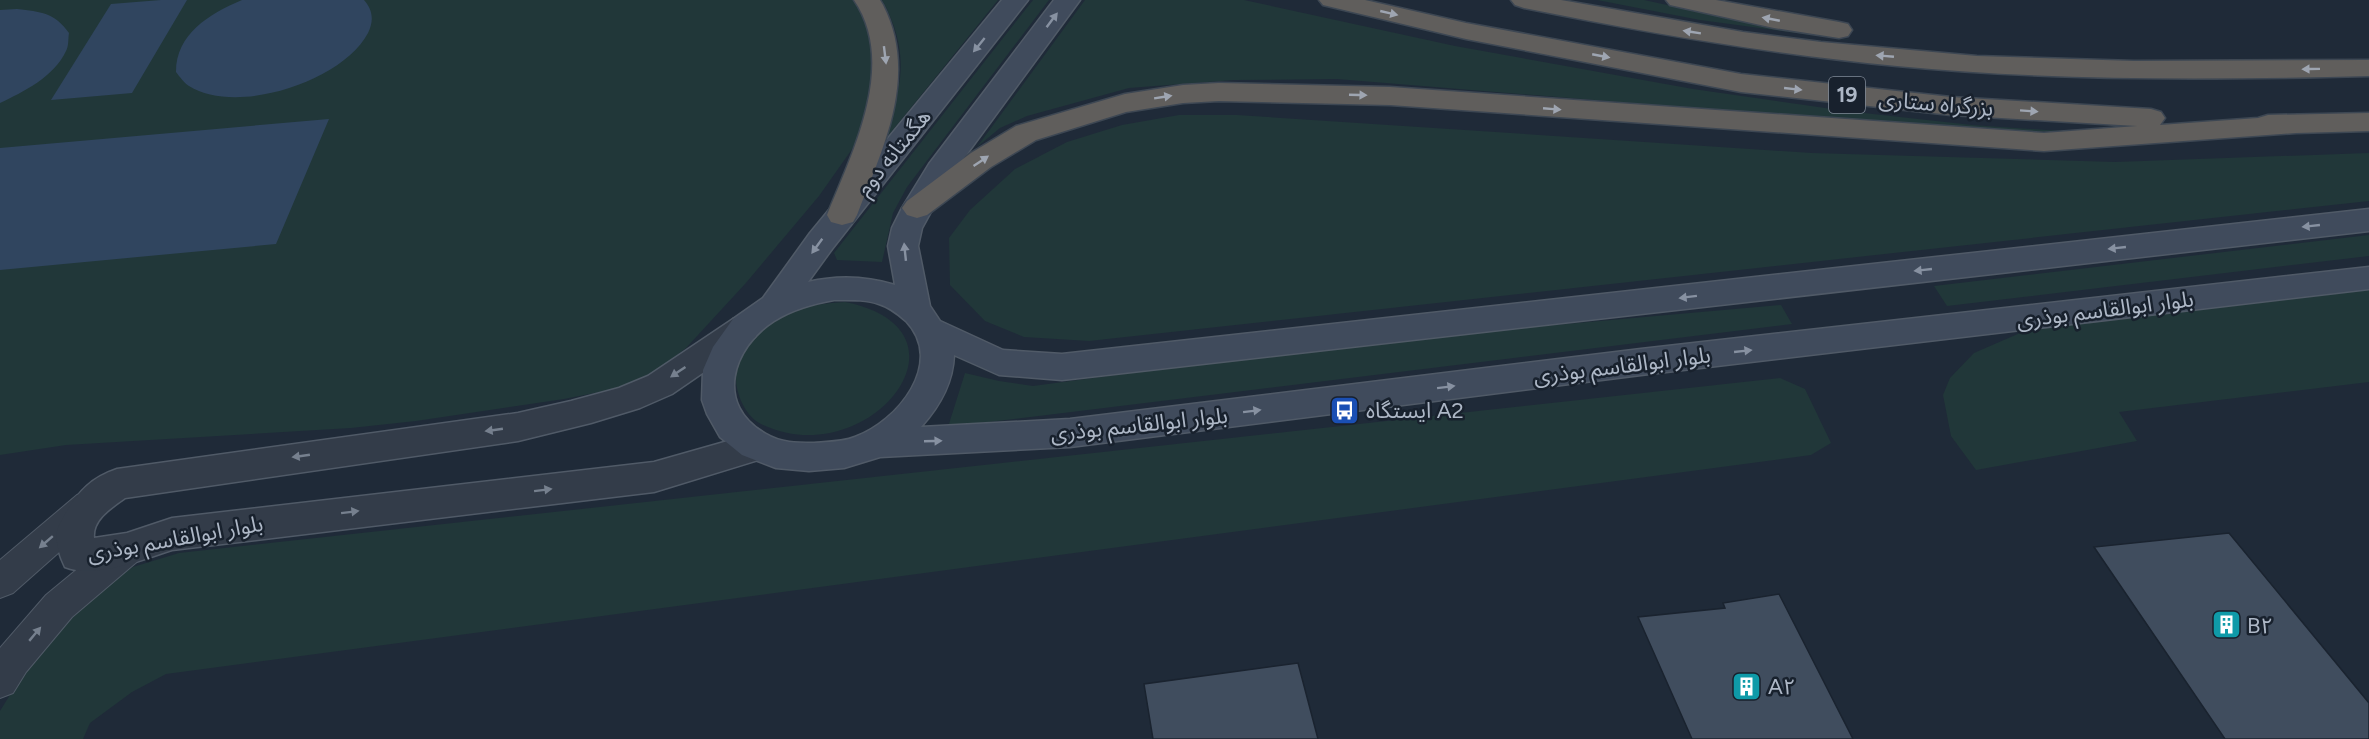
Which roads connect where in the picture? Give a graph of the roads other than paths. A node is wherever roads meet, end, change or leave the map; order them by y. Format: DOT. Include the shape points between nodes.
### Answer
graph roads {
  1 [pos="867,0"];
  2 [pos="1016,0"];
  3 [pos="1067,0"];
  4 [pos="1332,0"];
  5 [pos="1524,0"];
  6 [pos="1679,0"];
  7 [pos="2369,68"];
  8 [pos="2098,70"];
  9 [pos="2369,122"];
  10 [pos="2290,125"];
  11 [pos="917,208"];
  12 [pos="842,215"];
  13 [pos="2369,220"];
  14 [pos="2369,278"];
  15 [pos="774,306"];
  16 [pos="923,320"];
  17 [pos="744,328"];
  18 [pos="874,443"];
  19 [pos="756,447"];
  20 [pos="90,504"];
  21 [pos="127,549"];
  22 [pos="0,582"];
  23 [pos="0,681"];
  1 -- 12 [label="highway, one-way" via="883,35 886,68 882,108"];
  2 -- 12 [label="main road, هگمتانه دوم, one-way"];
  11 -- 3 [label="main road, one-way" via="939,171"];
  4 -- 10 [label="highway, بزرگراه ستاری / 19, one-way" via="1466,31 1742,83 1951,106"];
  8 -- 5 [label="highway, بزرگراه ستاری / 19, one-way" via="1872,55 1744,40"];
  8 -- 6 [label="highway, one-way" via="1774,20"];
  7 -- 8 [label="highway, بزرگراه ستاری / 19, one-way"];
  9 -- 10 [label="highway, بزرگراه ستاری / 19"];
  11 -- 10 [label="highway, one-way" via="981,160 1026,133 1125,103 1183,94 1259,91 1390,96 2044,142"];
  16 -- 11 [label="main road, one-way" via="903,246"];
  12 -- 15 [label="main road, هگمتانه دوم, one-way"];
  13 -- 16 [label="main road, one-way" via="1074,366 999,362"];
  18 -- 14 [label="main road, بلوار ابوالقاسم بوذری, one-way" via="1070,433"];
  15 -- 16 [label="main road" via="803,294 834,288 865,289 892,296"];
  15 -- 17 [label="main road"];
  16 -- 18 [label="main road" via="938,354 935,379 922,405 900,427"];
  17 -- 19 [label="main road" via="725,352 717,379 719,405 732,429"];
  17 -- 20 [label="street, بلوار ابوالقاسم بوذری, one-way" via="659,385 570,414 518,427 117,484"];
  18 -- 19 [label="main road" via="844,454 813,458 783,456"];
  21 -- 19 [label="street, بلوار ابوالقاسم بوذری, one-way" via="172,534 654,477"];
  20 -- 21 [label="street, بلوار ابوالقاسم بوذری" via="75,531 78,556"];
  20 -- 22 [label="street, one-way"];
  23 -- 21 [label="street, one-way" via="59,606"];
}
